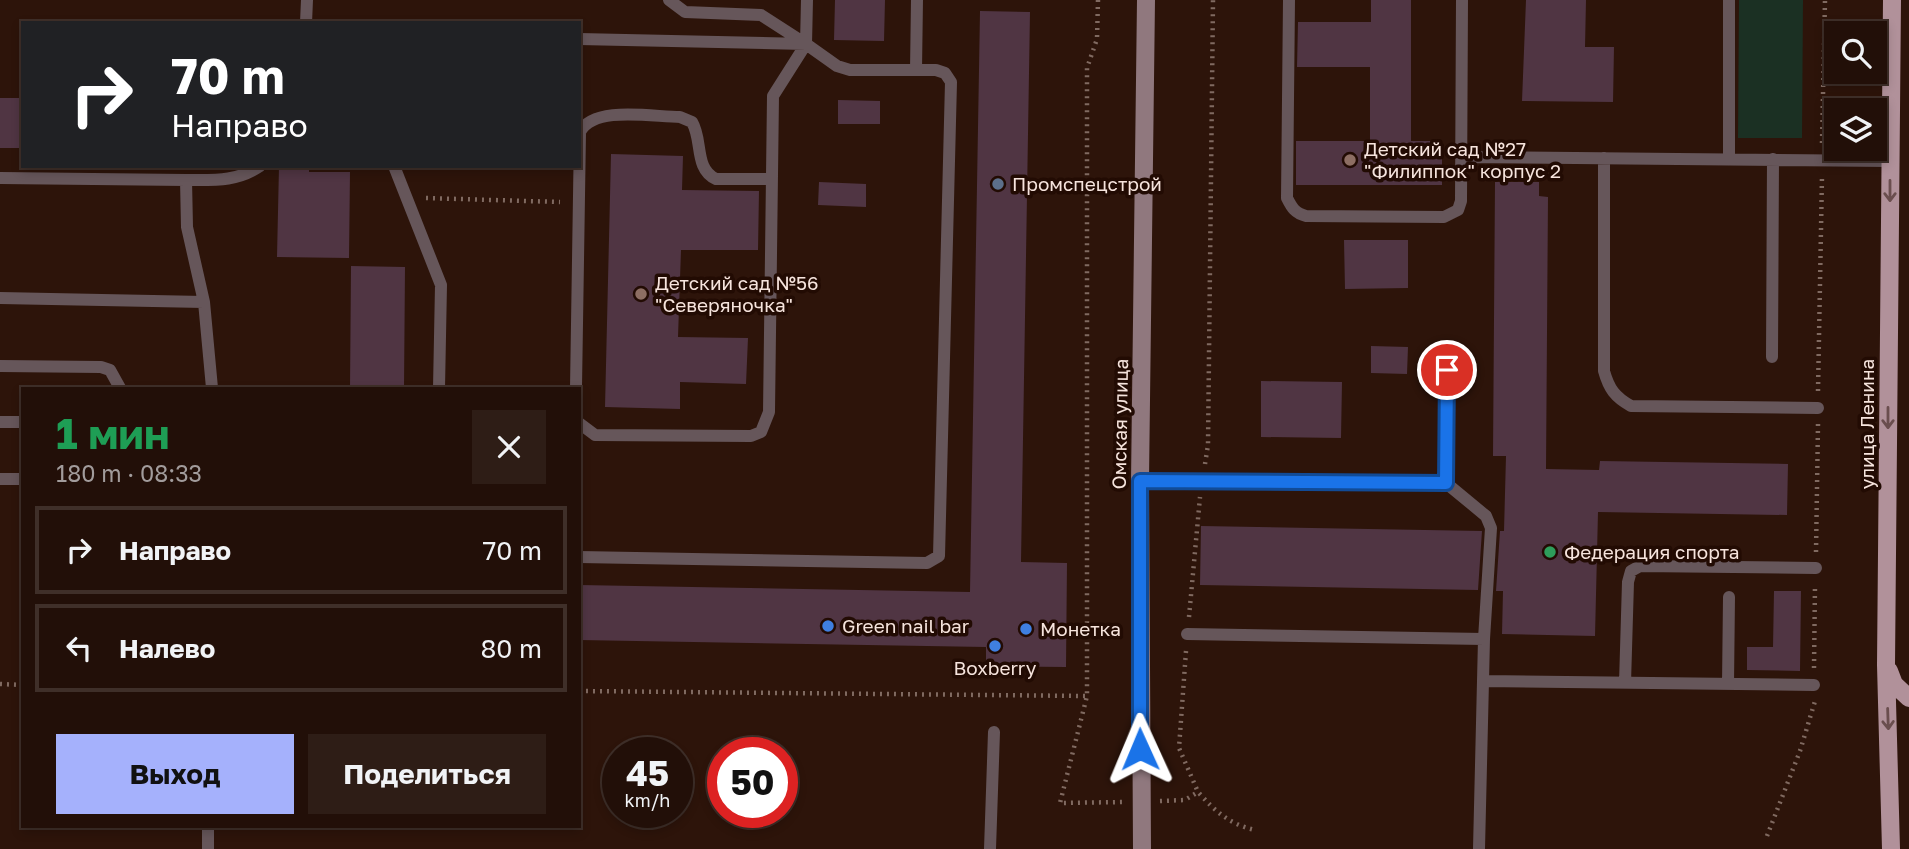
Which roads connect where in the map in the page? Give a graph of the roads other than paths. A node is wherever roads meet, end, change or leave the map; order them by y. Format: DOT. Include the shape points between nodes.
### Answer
graph roads {
  1 [pos="307,0"];
  2 [pos="669,0"];
  3 [pos="807,0"];
  4 [pos="917,0"];
  5 [pos="1146,0"];
  6 [pos="1289,0"];
  7 [pos="1462,0"];
  8 [pos="1729,0"];
  9 [pos="1892,0"];
  10 [pos="306,21"];
  11 [pos="581,39"];
  12 [pos="806,44"];
  13 [pos="916,70"];
  14 [pos="581,130"];
  15 [pos="1462,157"];
  16 [pos="1604,158"];
  17 [pos="1729,159"];
  18 [pos="1773,159"];
  19 [pos="1890,161"];
  20 [pos="257,168"];
  21 [pos="395,168"];
  22 [pos="579,168"];
  23 [pos="0,178"];
  24 [pos="772,179"];
  25 [pos="186,180"];
  26 [pos="0,298"];
  27 [pos="204,302"];
  28 [pos="1772,357"];
  29 [pos="0,366"];
  30 [pos="1447,370"];
  31 [pos="119,387"];
  32 [pos="212,387"];
  33 [pos="439,387"];
  34 [pos="576,387"];
  35 [pos="1818,408"];
  36 [pos="0,422"];
  37 [pos="21,422"];
  38 [pos="581,424"];
  39 [pos="0,479"];
  40 [pos="21,479"];
  41 [pos="1140,481"];
  42 [pos="1446,483"];
  43 [pos="581,557"];
  44 [pos="1816,568"];
  45 [pos="1729,597"];
  46 [pos="1187,634"];
  47 [pos="1484,639"];
  48 [pos="1886,665"];
  49 [pos="1483,681"];
  50 [pos="1625,683"];
  51 [pos="1728,684"];
  52 [pos="1814,684"];
  53 [pos="1909,698"];
  54 [pos="993,732"];
  55 [pos="208,828"];
  56 [pos="208,849"];
  57 [pos="990,849"];
  58 [pos="1142,849"];
  59 [pos="1479,849"];
  60 [pos="1891,849"];
  1 -- 10 [label="lane"];
  2 -- 12 [label="lane" via="685,12 761,15"];
  3 -- 12 [label="lane"];
  4 -- 13 [label="lane"];
  5 -- 41 [label="main road, Омская улица"];
  6 -- 15 [label="lane" via="1287,198 1297,214 1452,215 1461,201"];
  7 -- 15 [label="lane"];
  8 -- 17 [label="lane"];
  9 -- 19 [label="main road, улица Ленина"];
  11 -- 12 [label="lane"];
  12 -- 13 [label="lane" via="836,66 850,70"];
  12 -- 24 [label="lane" via="774,89"];
  13 -- 43 [label="lane" via="945,73 951,82 940,556 927,563"];
  14 -- 24 [label="lane" via="602,115 681,117 697,131 707,175"];
  15 -- 16 [label="lane"];
  16 -- 17 [label="lane"];
  16 -- 35 [label="lane" via="1604,371 1614,393 1631,406"];
  17 -- 18 [label="lane"];
  18 -- 19 [label="lane"];
  18 -- 28 [label="lane"];
  19 -- 48 [label="main road, улица Ленина, one-way"];
  20 -- 25 [label="lane" via="229,180"];
  21 -- 33 [label="lane" via="441,285"];
  22 -- 34 [label="lane"];
  23 -- 25 [label="lane"];
  24 -- 38 [label="lane" via="769,412 761,432 751,436 595,435"];
  25 -- 27 [label="lane" via="187,227"];
  26 -- 27 [label="lane"];
  27 -- 32 [label="lane"];
  29 -- 31 [label="lane" via="101,368 110,370"];
  30 -- 42 [label="lane"];
  36 -- 37 [label="lane"];
  39 -- 40 [label="lane"];
  41 -- 42 [label="lane"];
  41 -- 58 [label="main road, Омская улица"];
  42 -- 47 [label="lane" via="1486,516 1491,528"];
  44 -- 50 [label="lane" via="1640,566 1631,571"];
  45 -- 51 [label="lane"];
  46 -- 47 [label="lane"];
  47 -- 49 [label="lane"];
  48 -- 53 [label="main road" via="1894,684"];
  48 -- 60 [label="main road, улица Ленина, one-way"];
  49 -- 50 [label="lane"];
  49 -- 59 [label="lane"];
  50 -- 51 [label="lane"];
  51 -- 52 [label="lane"];
  54 -- 57 [label="lane"];
  55 -- 56 [label="lane"];
}
